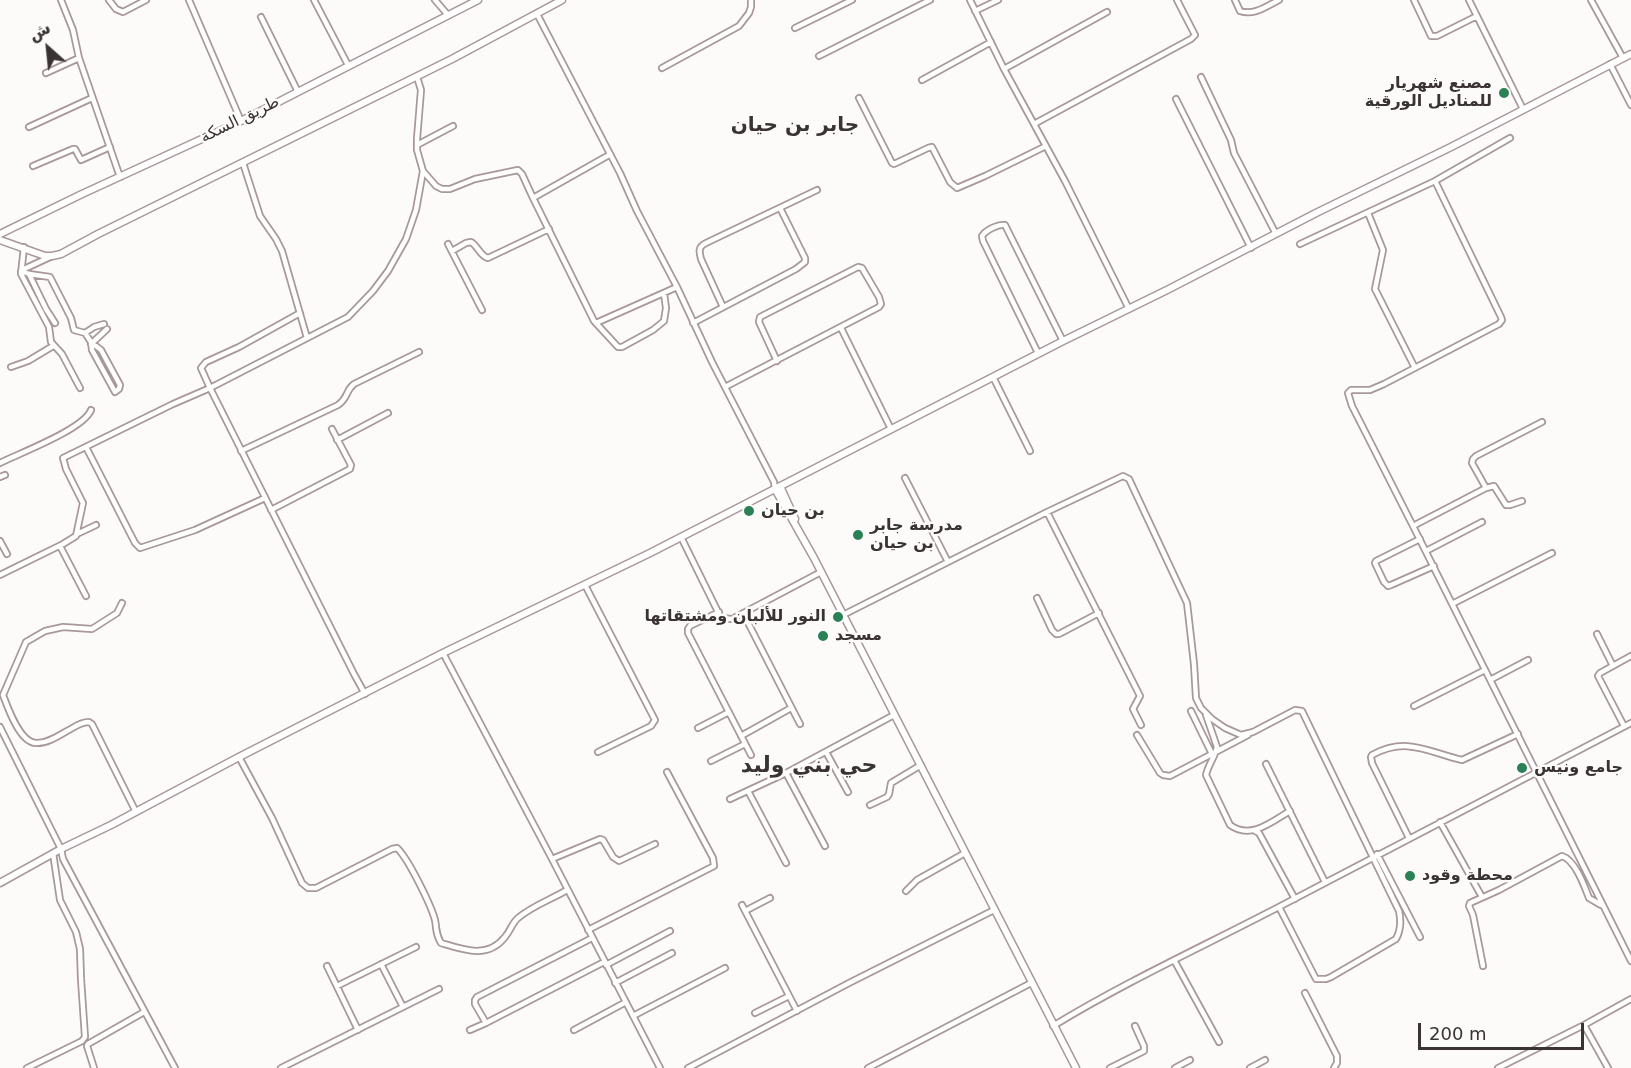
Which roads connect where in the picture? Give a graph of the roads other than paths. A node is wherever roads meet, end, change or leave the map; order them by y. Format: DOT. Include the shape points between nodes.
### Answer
graph roads {
  1 [pos="61,0"];
  2 [pos="109,0"];
  3 [pos="146,0"];
  4 [pos="189,0"];
  5 [pos="314,0"];
  6 [pos="435,0"];
  7 [pos="478,0"];
  8 [pos="562,0"];
  9 [pos="751,0"];
  10 [pos="852,0"];
  11 [pos="930,0"];
  12 [pos="970,0"];
  13 [pos="998,0"];
  14 [pos="1177,0"];
  15 [pos="1235,0"];
  16 [pos="1280,0"];
  17 [pos="1414,0"];
  18 [pos="1469,0"];
  19 [pos="1592,0"];
  20 [pos="975,11"];
  21 [pos="1107,12"];
  22 [pos="537,14"];
  23 [pos="448,15"];
  24 [pos="1477,16"];
  25 [pos="261,17"];
  26 [pos="795,28"];
  27 [pos="991,42"];
  28 [pos="1631,54"];
  29 [pos="819,56"];
  30 [pos="79,58"];
  31 [pos="1623,58"];
  32 [pos="1610,64"];
  33 [pos="348,65"];
  34 [pos="662,68"];
  35 [pos="1004,69"];
  36 [pos="46,73"];
  37 [pos="417,77"];
  38 [pos="1201,77"];
  39 [pos="922,80"];
  40 [pos="298,92"];
  41 [pos="93,98"];
  42 [pos="859,98"];
  43 [pos="1176,99"];
  44 [pos="1631,105"];
  45 [pos="1524,109"];
  46 [pos="242,121"];
  47 [pos="1034,124"];
  48 [pos="453,126"];
  49 [pos="29,127"];
  50 [pos="1510,138"];
  51 [pos="417,145"];
  52 [pos="1046,146"];
  53 [pos="110,147"];
  54 [pos="609,155"];
  55 [pos="243,164"];
  56 [pos="33,166"];
  57 [pos="423,171"];
  58 [pos="120,177"];
  59 [pos="1435,181"];
  60 [pos="817,190"];
  61 [pos="533,198"];
  62 [pos="780,208"];
  63 [pos="1368,213"];
  64 [pos="549,229"];
  65 [pos="0,234"];
  66 [pos="1276,234"];
  67 [pos="0,240"];
  68 [pos="448,243"];
  69 [pos="1300,244"];
  70 [pos="24,247"];
  71 [pos="1251,248"];
  72 [pos="452,251"];
  73 [pos="52,256"];
  74 [pos="21,271"];
  75 [pos="29,274"];
  76 [pos="676,287"];
  77 [pos="664,293"];
  78 [pos="723,307"];
  79 [pos="1129,309"];
  80 [pos="482,310"];
  81 [pos="300,313"];
  82 [pos="55,323"];
  83 [pos="596,323"];
  84 [pos="693,323"];
  85 [pos="841,328"];
  86 [pos="85,333"];
  87 [pos="307,338"];
  88 [pos="1063,340"];
  89 [pos="91,344"];
  90 [pos="53,346"];
  91 [pos="419,352"];
  92 [pos="1038,353"];
  93 [pos="777,361"];
  94 [pos="11,368"];
  95 [pos="1415,368"];
  96 [pos="115,375"];
  97 [pos="106,376"];
  98 [pos="993,377"];
  99 [pos="725,387"];
  100 [pos="80,388"];
  101 [pos="210,388"];
  102 [pos="91,410"];
  103 [pos="388,413"];
  104 [pos="1542,422"];
  105 [pos="332,429"];
  106 [pos="891,429"];
  107 [pos="337,440"];
  108 [pos="86,447"];
  109 [pos="241,451"];
  110 [pos="1030,451"];
  111 [pos="0,463"];
  112 [pos="905,478"];
  113 [pos="788,482"];
  114 [pos="778,488"];
  115 [pos="1486,488"];
  116 [pos="764,495"];
  117 [pos="266,498"];
  118 [pos="1522,501"];
  119 [pos="785,502"];
  120 [pos="271,510"];
  121 [pos="1047,512"];
  122 [pos="1482,522"];
  123 [pos="96,525"];
  124 [pos="1413,526"];
  125 [pos="77,534"];
  126 [pos="681,537"];
  127 [pos="1420,539"];
  128 [pos="0,541"];
  129 [pos="60,546"];
  130 [pos="1426,551"];
  131 [pos="1552,553"];
  132 [pos="7,554"];
  133 [pos="948,562"];
  134 [pos="1434,567"];
  135 [pos="821,572"];
  136 [pos="0,575"];
  137 [pos="585,585"];
  138 [pos="86,596"];
  139 [pos="1037,598"];
  140 [pos="122,603"];
  141 [pos="1452,604"];
  142 [pos="719,612"];
  143 [pos="743,613"];
  144 [pos="1099,613"];
  145 [pos="843,615"];
  146 [pos="1597,634"];
  147 [pos="443,653"];
  148 [pos="1631,656"];
  149 [pos="1528,660"];
  150 [pos="1613,666"];
  151 [pos="1485,670"];
  152 [pos="1490,680"];
  153 [pos="365,694"];
  154 [pos="1414,706"];
  155 [pos="791,708"];
  156 [pos="1191,711"];
  157 [pos="729,712"];
  158 [pos="1205,713"];
  159 [pos="894,715"];
  160 [pos="1631,723"];
  161 [pos="800,724"];
  162 [pos="1141,725"];
  163 [pos="1624,726"];
  164 [pos="0,727"];
  165 [pos="698,728"];
  166 [pos="1253,732"];
  167 [pos="1518,734"];
  168 [pos="1137,735"];
  169 [pos="741,736"];
  170 [pos="745,744"];
  171 [pos="598,752"];
  172 [pos="826,752"];
  173 [pos="1214,753"];
  174 [pos="751,755"];
  175 [pos="239,758"];
  176 [pos="711,761"];
  177 [pos="1266,764"];
  178 [pos="921,765"];
  179 [pos="667,772"];
  180 [pos="1536,772"];
  181 [pos="786,773"];
  182 [pos="748,791"];
  183 [pos="848,792"];
  184 [pos="730,799"];
  185 [pos="870,805"];
  186 [pos="1290,811"];
  187 [pos="136,812"];
  188 [pos="1440,822"];
  189 [pos="1255,831"];
  190 [pos="1409,838"];
  191 [pos="656,844"];
  192 [pos="825,846"];
  193 [pos="61,849"];
  194 [pos="965,853"];
  195 [pos="53,854"];
  196 [pos="1376,855"];
  197 [pos="552,859"];
  198 [pos="786,863"];
  199 [pos="1325,882"];
  200 [pos="0,883"];
  201 [pos="567,890"];
  202 [pos="906,891"];
  203 [pos="1482,897"];
  204 [pos="770,898"];
  205 [pos="1295,899"];
  206 [pos="742,905"];
  207 [pos="1602,905"];
  208 [pos="1279,907"];
  209 [pos="994,910"];
  210 [pos="745,911"];
  211 [pos="588,930"];
  212 [pos="670,931"];
  213 [pos="1420,937"];
  214 [pos="592,938"];
  215 [pos="416,947"];
  216 [pos="672,953"];
  217 [pos="1174,960"];
  218 [pos="1631,961"];
  219 [pos="605,963"];
  220 [pos="381,964"];
  221 [pos="327,966"];
  222 [pos="1483,966"];
  223 [pos="725,968"];
  224 [pos="1031,982"];
  225 [pos="615,983"];
  226 [pos="337,986"];
  227 [pos="439,989"];
  228 [pos="1305,993"];
  229 [pos="789,996"];
  230 [pos="1631,999"];
  231 [pos="626,1002"];
  232 [pos="404,1007"];
  233 [pos="797,1011"];
  234 [pos="144,1012"];
  235 [pos="755,1014"];
  236 [pos="633,1016"];
  237 [pos="486,1023"];
  238 [pos="1584,1025"];
  239 [pos="1053,1026"];
  240 [pos="1135,1026"];
  241 [pos="358,1030"];
  242 [pos="470,1030"];
  243 [pos="574,1030"];
  244 [pos="1219,1042"];
  245 [pos="1190,1060"];
  246 [pos="1264,1060"];
  247 [pos="27,1068"];
  248 [pos="94,1068"];
  249 [pos="175,1068"];
  250 [pos="281,1068"];
  251 [pos="660,1068"];
  252 [pos="688,1068"];
  253 [pos="868,1068"];
  254 [pos="1076,1068"];
  255 [pos="1110,1068"];
  256 [pos="1175,1068"];
  257 [pos="1250,1068"];
  258 [pos="1334,1068"];
  259 [pos="1498,1068"];
  260 [pos="1608,1068"];
  1 -- 30 [label="street"];
  2 -- 3 [label="street" via="123,12"];
  4 -- 46 [label="street"];
  5 -- 33 [label="street"];
  6 -- 23 [label="street"];
  7 -- 23 [label="main road, طريق السكة"];
  8 -- 22 [label="main road"];
  9 -- 34 [label="street" via="752,7 739,26"];
  10 -- 26 [label="street"];
  11 -- 29 [label="street"];
  12 -- 20 [label="street"];
  13 -- 20 [label="street"];
  14 -- 47 [label="street" via="1195,34 1191,39"];
  15 -- 16 [label="street" via="1240,11 1246,13"];
  17 -- 24 [label="street" via="1431,36"];
  18 -- 24 [label="street"];
  19 -- 31 [label="street"];
  20 -- 27 [label="street"];
  21 -- 35 [label="street"];
  22 -- 37 [label="main road"];
  22 -- 54 [label="street"];
  23 -- 33 [label="main road, طريق السكة"];
  24 -- 45 [label="street"];
  25 -- 40 [label="street"];
  27 -- 35 [label="street"];
  27 -- 39 [label="street"];
  28 -- 31 [label="main road"];
  30 -- 36 [label="street"];
  30 -- 41 [label="street"];
  31 -- 32 [label="main road"];
  32 -- 44 [label="street"];
  32 -- 45 [label="main road"];
  33 -- 40 [label="main road, طريق السكة"];
  35 -- 47 [label="street"];
  37 -- 51 [label="street" via="421,103"];
  37 -- 55 [label="main road"];
  38 -- 66 [label="street"];
  40 -- 46 [label="main road, طريق السكة"];
  41 -- 49 [label="street"];
  41 -- 53 [label="street"];
  42 -- 52 [label="street" via="892,163 932,147 957,188"];
  43 -- 71 [label="street"];
  45 -- 66 [label="main road"];
  46 -- 58 [label="main road, طريق السكة"];
  47 -- 52 [label="street"];
  48 -- 51 [label="street"];
  50 -- 59 [label="street"];
  51 -- 57 [label="street"];
  52 -- 79 [label="street"];
  53 -- 56 [label="street" via="81,160 73,149"];
  53 -- 58 [label="street"];
  54 -- 61 [label="street"];
  54 -- 76 [label="street"];
  55 -- 73 [label="main road"];
  55 -- 81 [label="street" via="260,216 282,251"];
  57 -- 61 [label="street" via="436,186 450,189 518,170"];
  57 -- 87 [label="street" via="406,239 388,271 348,317"];
  58 -- 65 [label="main road, طريق السكة"];
  59 -- 63 [label="street"];
  59 -- 95 [label="street" via="1502,320"];
  60 -- 62 [label="street"];
  61 -- 64 [label="street"];
  62 -- 78 [label="street" via="805,262"];
  62 -- 78 [label="street" via="700,247 701,259"];
  63 -- 69 [label="street"];
  63 -- 95 [label="street" via="1383,250 1375,289"];
  64 -- 72 [label="street" via="488,258 471,242"];
  64 -- 83 [label="street"];
  66 -- 71 [label="main road"];
  67 -- 70 [label="main road"];
  68 -- 72 [label="street"];
  70 -- 73 [label="main road"];
  70 -- 74 [label="street"];
  71 -- 79 [label="main road"];
  72 -- 80 [label="street"];
  73 -- 74 [label="street"];
  74 -- 75 [label="street"];
  74 -- 90 [label="street" via="49,327"];
  75 -- 82 [label="street"];
  75 -- 86 [label="street" via="50,278 74,330"];
  76 -- 77 [label="street"];
  76 -- 84 [label="street"];
  77 -- 83 [label="street"];
  77 -- 83 [label="street" via="664,321 622,347 612,342"];
  78 -- 84 [label="street"];
  79 -- 88 [label="main road"];
  81 -- 87 [label="street"];
  81 -- 101 [label="street" via="206,362 201,367"];
  84 -- 99 [label="street"];
  85 -- 93 [label="street"];
  85 -- 93 [label="street" via="882,304 860,267 760,316 759,322"];
  85 -- 106 [label="street"];
  86 -- 89 [label="street"];
  86 -- 89 [label="street" via="106,326"];
  87 -- 101 [label="street"];
  88 -- 92 [label="main road"];
  88 -- 92 [label="street" via="1005,225 985,232 983,241"];
  89 -- 96 [label="street" via="101,350"];
  89 -- 97 [label="street"];
  90 -- 94 [label="street"];
  90 -- 100 [label="street" via="62,354"];
  91 -- 109 [label="street" via="354,384 338,405"];
  92 -- 98 [label="main road"];
  93 -- 99 [label="street"];
  95 -- 124 [label="street" via="1370,390 1348,393"];
  96 -- 97 [label="street"];
  96 -- 97 [label="street" via="120,386 115,392"];
  98 -- 106 [label="main road"];
  98 -- 110 [label="street"];
  99 -- 114 [label="street"];
  101 -- 108 [label="street"];
  101 -- 109 [label="street"];
  102 -- 111 [label="street" via="84,420"];
  103 -- 107 [label="street"];
  104 -- 115 [label="street" via="1473,459"];
  105 -- 107 [label="street"];
  106 -- 113 [label="main road"];
  107 -- 120 [label="street" via="351,469"];
  108 -- 117 [label="street" via="140,548 195,530"];
  108 -- 125 [label="street" via="63,458 83,502"];
  109 -- 117 [label="street"];
  112 -- 133 [label="street"];
  113 -- 114 [label="main road"];
  113 -- 119 [label="main road"];
  114 -- 116 [label="main road"];
  114 -- 119 [label="main road"];
  115 -- 118 [label="street" via="1494,486 1506,505"];
  115 -- 124 [label="street"];
  116 -- 119 [label="main road"];
  116 -- 126 [label="main road"];
  117 -- 120 [label="street"];
  119 -- 135 [label="main road"];
  120 -- 153 [label="street"];
  121 -- 133 [label="street"];
  121 -- 144 [label="street"];
  121 -- 158 [label="street" via="1123,476 1129,479 1187,603 1196,698"];
  122 -- 130 [label="street"];
  123 -- 125 [label="street"];
  124 -- 127 [label="street"];
  125 -- 129 [label="street"];
  126 -- 137 [label="main road"];
  126 -- 142 [label="street"];
  127 -- 130 [label="street"];
  127 -- 134 [label="street" via="1376,561 1384,582 1388,586"];
  128 -- 132 [label="street"];
  129 -- 136 [label="street"];
  129 -- 138 [label="street"];
  130 -- 134 [label="street"];
  131 -- 141 [label="street"];
  133 -- 145 [label="street"];
  134 -- 141 [label="street"];
  135 -- 143 [label="street"];
  135 -- 145 [label="main road"];
  137 -- 147 [label="main road"];
  137 -- 171 [label="street" via="655,720 651,726"];
  139 -- 144 [label="street" via="1056,634"];
  140 -- 187 [label="street" via="117,613 92,629 63,627 45,631 26,642 3,695 16,725 31,742 50,740 82,722 92,724"];
  141 -- 151 [label="street"];
  142 -- 143 [label="street" via="721,618 732,619"];
  142 -- 157 [label="street" via="690,626 688,633"];
  143 -- 155 [label="street"];
  144 -- 162 [label="street" via="1140,696 1133,709"];
  145 -- 159 [label="main road"];
  146 -- 150 [label="street"];
  147 -- 153 [label="main road"];
  147 -- 197 [label="street"];
  148 -- 150 [label="street"];
  149 -- 152 [label="street"];
  150 -- 163 [label="street" via="1598,676"];
  151 -- 152 [label="street"];
  151 -- 154 [label="street"];
  152 -- 167 [label="street"];
  153 -- 175 [label="main road"];
  155 -- 161 [label="street"];
  155 -- 169 [label="street"];
  156 -- 173 [label="street"];
  157 -- 165 [label="street"];
  157 -- 169 [label="street"];
  158 -- 166 [label="street" via="1235,733"];
  158 -- 173 [label="street" via="1216,741"];
  159 -- 172 [label="street"];
  159 -- 178 [label="main road"];
  160 -- 163 [label="street"];
  163 -- 180 [label="street"];
  164 -- 193 [label="street"];
  166 -- 173 [label="street"];
  166 -- 196 [label="street" via="1295,710 1302,711"];
  167 -- 180 [label="street"];
  167 -- 190 [label="street" via="1462,760 1411,746 1388,748 1372,755 1372,763"];
  168 -- 173 [label="street" via="1160,773 1167,776"];
  169 -- 170 [label="street"];
  170 -- 174 [label="street"];
  170 -- 176 [label="street"];
  172 -- 181 [label="street"];
  172 -- 183 [label="street"];
  173 -- 189 [label="street" via="1206,776 1230,825"];
  175 -- 187 [label="main road"];
  175 -- 201 [label="street" via="305,886 316,888 396,848 422,891 441,943 479,952 487,950 504,939 522,914"];
  177 -- 186 [label="street"];
  178 -- 185 [label="street" via="891,783 887,797"];
  178 -- 194 [label="main road"];
  179 -- 211 [label="street" via="714,866"];
  180 -- 188 [label="street"];
  180 -- 207 [label="street"];
  181 -- 182 [label="street"];
  181 -- 192 [label="street"];
  182 -- 184 [label="street"];
  182 -- 198 [label="street"];
  186 -- 189 [label="street"];
  186 -- 199 [label="street"];
  187 -- 193 [label="main road"];
  188 -- 190 [label="street"];
  188 -- 203 [label="street"];
  189 -- 205 [label="street"];
  190 -- 196 [label="street"];
  191 -- 197 [label="street" via="619,861 600,839"];
  193 -- 195 [label="main road"];
  193 -- 234 [label="street"];
  194 -- 202 [label="street" via="917,879"];
  194 -- 209 [label="main road"];
  195 -- 200 [label="main road"];
  195 -- 247 [label="street" via="60,900 80,949 85,1037"];
  196 -- 199 [label="street"];
  196 -- 208 [label="street" via="1377,866 1399,911 1397,937 1331,977 1316,979"];
  196 -- 213 [label="street"];
  197 -- 201 [label="street"];
  199 -- 205 [label="street"];
  201 -- 211 [label="street"];
  203 -- 207 [label="street" via="1562,856 1571,862 1589,898"];
  203 -- 222 [label="street" via="1468,904"];
  204 -- 210 [label="street"];
  205 -- 208 [label="street"];
  206 -- 210 [label="street"];
  207 -- 218 [label="street"];
  208 -- 217 [label="street"];
  209 -- 224 [label="main road"];
  209 -- 233 [label="street"];
  210 -- 229 [label="street"];
  211 -- 214 [label="street"];
  212 -- 219 [label="street"];
  214 -- 219 [label="street"];
  214 -- 237 [label="street" via="477,997 474,1002"];
  215 -- 220 [label="street"];
  216 -- 225 [label="street"];
  217 -- 239 [label="street"];
  217 -- 244 [label="street"];
  219 -- 225 [label="street"];
  219 -- 237 [label="street"];
  220 -- 226 [label="street"];
  220 -- 232 [label="street"];
  221 -- 226 [label="street"];
  223 -- 236 [label="street"];
  224 -- 239 [label="main road"];
  224 -- 253 [label="street"];
  225 -- 231 [label="street"];
  226 -- 241 [label="street"];
  227 -- 232 [label="street"];
  228 -- 258 [label="street" via="1337,1056"];
  229 -- 233 [label="street"];
  229 -- 235 [label="street"];
  230 -- 238 [label="street"];
  231 -- 236 [label="street"];
  231 -- 243 [label="street"];
  232 -- 241 [label="street"];
  233 -- 252 [label="street"];
  234 -- 248 [label="street" via="88,1044"];
  234 -- 249 [label="street"];
  236 -- 251 [label="street"];
  237 -- 242 [label="street"];
  238 -- 259 [label="street"];
  238 -- 260 [label="street"];
  239 -- 254 [label="main road"];
  240 -- 255 [label="street" via="1144,1051"];
  241 -- 250 [label="street"];
  245 -- 256 [label="street"];
  246 -- 257 [label="street"];
}
